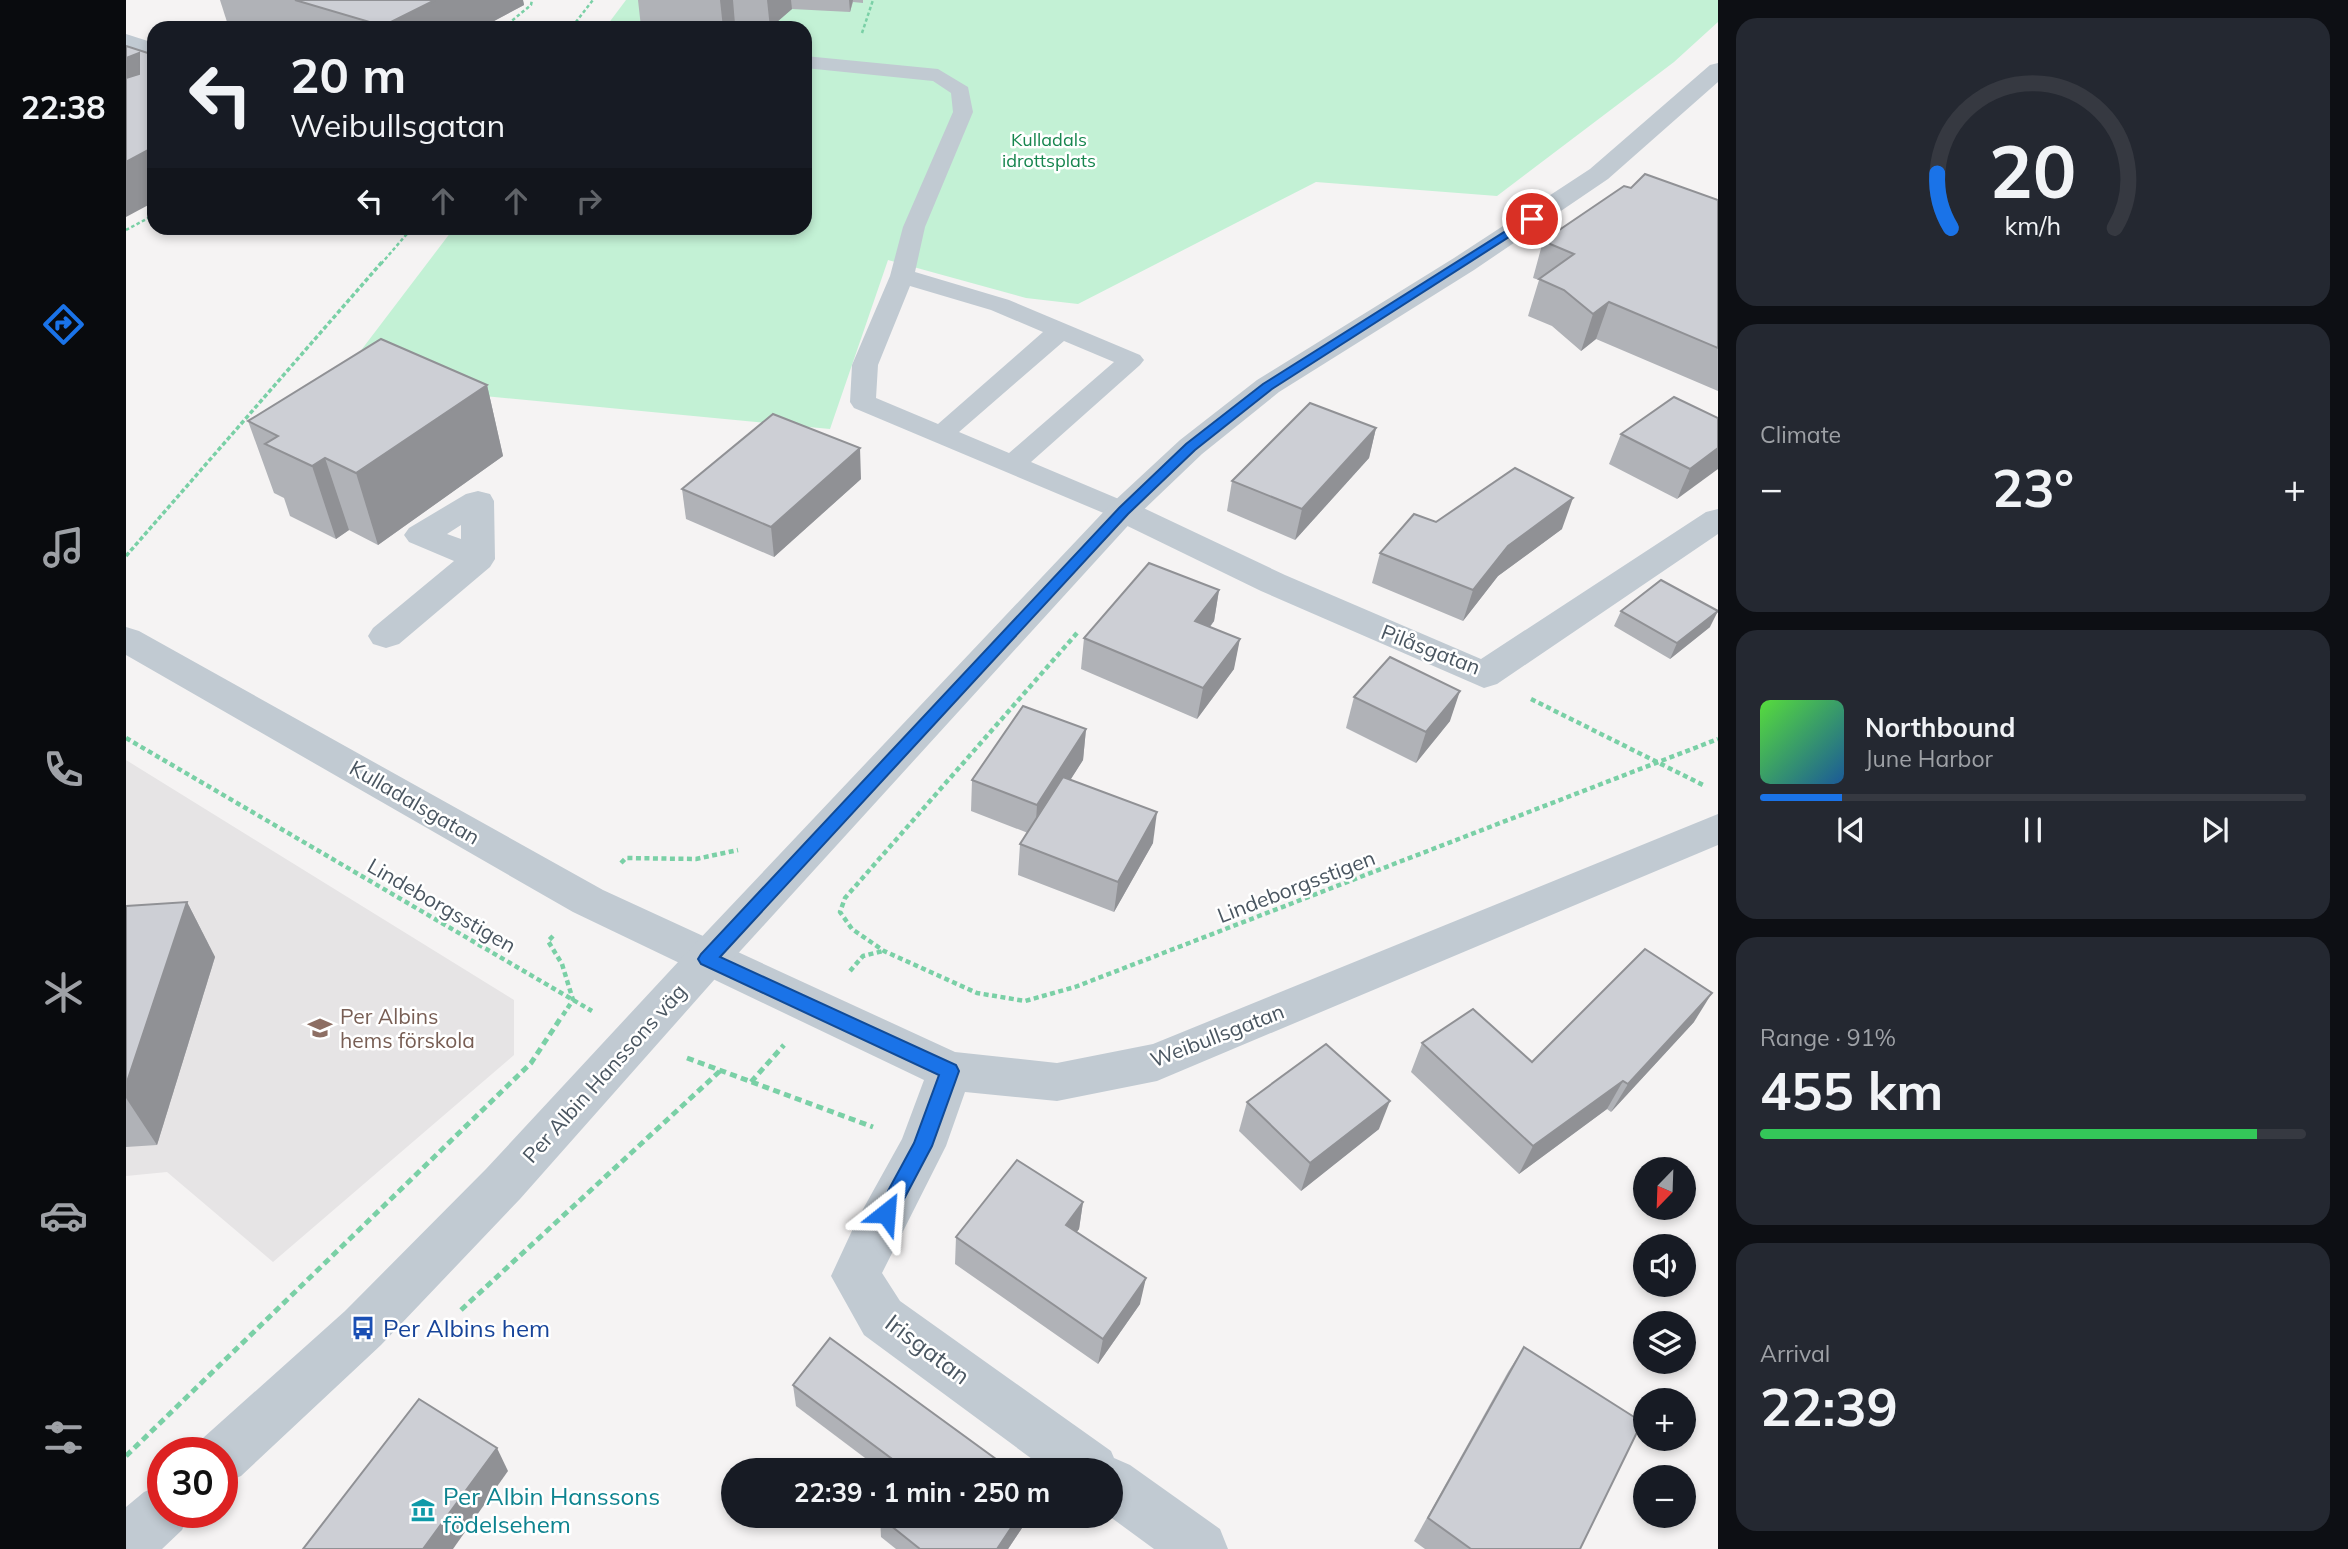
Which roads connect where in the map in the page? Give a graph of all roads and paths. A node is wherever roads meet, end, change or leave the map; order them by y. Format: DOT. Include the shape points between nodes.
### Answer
graph roads {
  1 [pos="532,0"];
  2 [pos="593,0"];
  3 [pos="514,21"];
  4 [pos="577,21"];
  5 [pos="126,41"];
  6 [pos="812,47"];
  7 [pos="147,48"];
  8 [pos="812,63"];
  9 [pos="852,67"];
  10 [pos="1718,69"];
  11 [pos="147,219"];
  12 [pos="126,230"];
  13 [pos="406,235"];
  14 [pos="902,276"];
  15 [pos="1060,331"];
  16 [pos="943,435"];
  17 [pos="1014,464"];
  18 [pos="1124,511"];
  19 [pos="1718,519"];
  20 [pos="126,556"];
  21 [pos="478,559"];
  22 [pos="1083,626"];
  23 [pos="386,636"];
  24 [pos="126,639"];
  25 [pos="1484,674"];
  26 [pos="126,738"];
  27 [pos="1718,739"];
  28 [pos="1654,763"];
  29 [pos="1707,787"];
  30 [pos="1718,830"];
  31 [pos="707,959"];
  32 [pos="637,1039"];
  33 [pos="720,1071"];
  34 [pos="950,1071"];
  35 [pos="923,1146"];
  36 [pos="456,1315"];
  37 [pos="238,1442"];
  38 [pos="1075,1458"];
  39 [pos="1123,1493"];
  40 [pos="147,1525"];
  41 [pos="126,1544"];
  42 [pos="1200,1549"];
  1 -- 3 [label="path"];
  2 -- 4 [label="path"];
  5 -- 7 [label="street"];
  6 -- 9 [label="lane"];
  8 -- 9 [label="lane"];
  9 -- 14 [label="lane" via="938,75 961,91 963,113 914,227"];
  10 -- 18 [label="street, Per Albin Hanssons väg" via="1599,174 1268,386 1191,447"];
  11 -- 12 [label="path"];
  13 -- 20 [label="path"];
  14 -- 15 [label="lane" via="1000,305"];
  14 -- 16 [label="lane" via="865,365 863,402"];
  15 -- 16 [label="lane"];
  15 -- 17 [label="lane" via="1131,360"];
  16 -- 17 [label="lane"];
  17 -- 18 [label="lane"];
  18 -- 25 [label="street, Pilåsgatan" via="1273,583"];
  18 -- 31 [label="street, Per Albin Hanssons väg"];
  19 -- 25 [label="street, Pilåsgatan"];
  21 -- 23 [label="street"];
  22 -- 28 [label="path, Lindeborgsstigen" via="845,898 840,912 852,929 884,951 977,993 1025,1001 1075,987"];
  24 -- 31 [label="street, Kulladalsgatan" via="588,901"];
  25 -- 28 [label="path"];
  26 -- 32 [label="path, Lindeborgsstigen"];
  27 -- 28 [label="path, Lindeborgsstigen"];
  28 -- 29 [label="path"];
  30 -- 34 [label="street, Weibullsgatan" via="1157,1062 1057,1082"];
  31 -- 32 [label="street, Per Albin Hanssons väg"];
  31 -- 34 [label="street, Weibullsgatan"];
  32 -- 33 [label="path, Lindeborgsstigen"];
  32 -- 37 [label="street, Per Albin Hanssons väg" via="363,1328"];
  33 -- 35 [label="path, Lindeborgsstigen"];
  33 -- 36 [label="path"];
  34 -- 35 [label="street, Irisgatan"];
  35 -- 38 [label="street, Irisgatan" via="856,1276 882,1318"];
  39 -- 42 [label="street"];
  40 -- 41 [label="street"];
}
